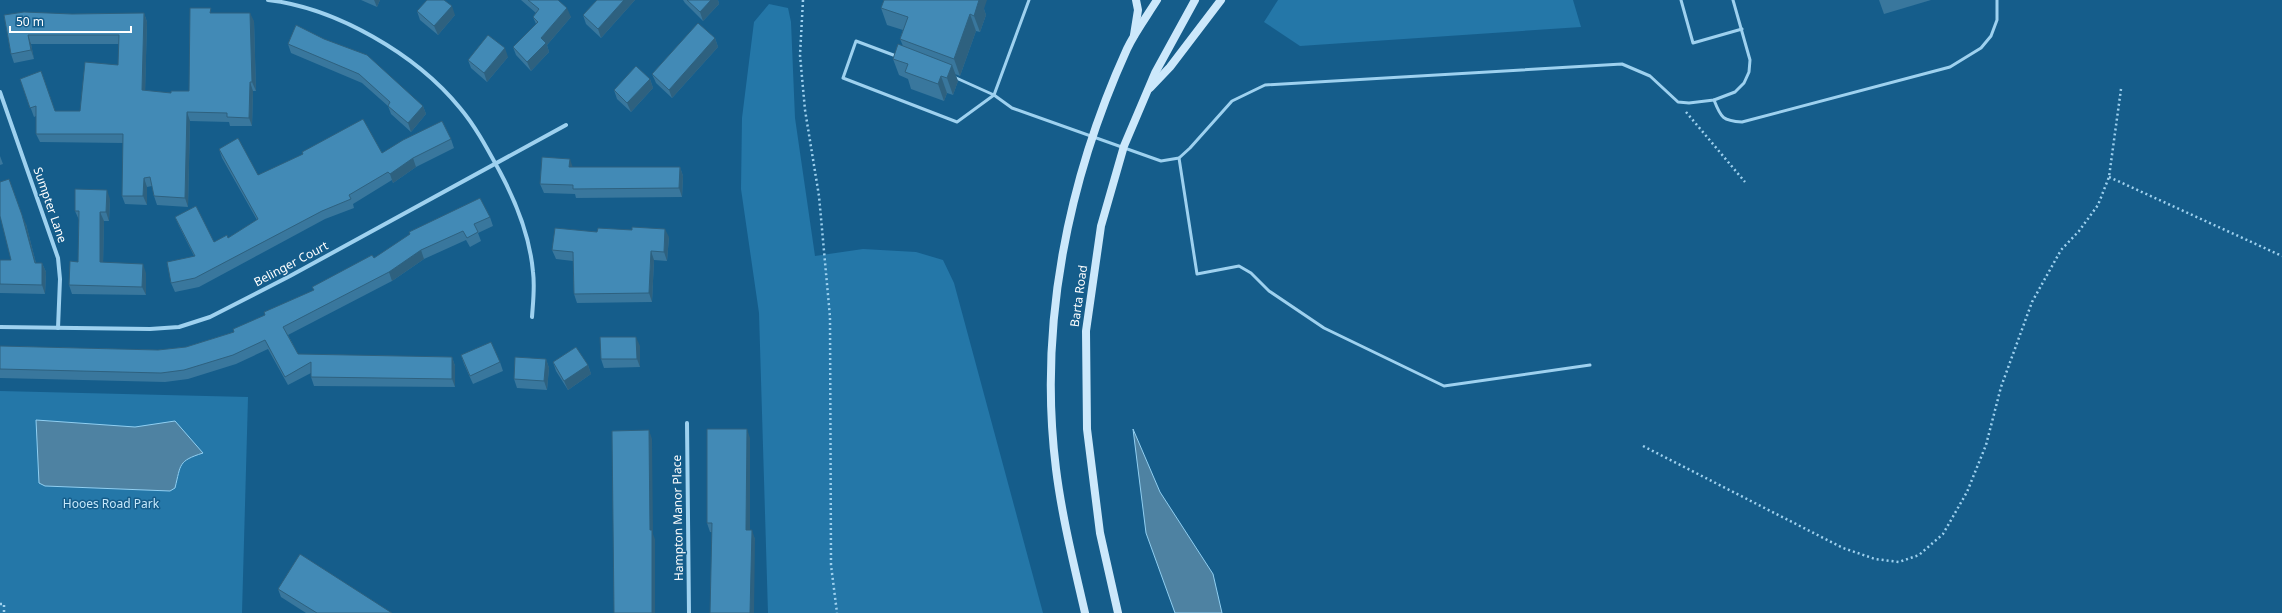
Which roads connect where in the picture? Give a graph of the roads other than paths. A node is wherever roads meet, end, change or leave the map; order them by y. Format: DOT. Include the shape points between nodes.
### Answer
graph roads {
  1 [pos="268,0"];
  2 [pos="1028,0"];
  3 [pos="1136,0"];
  4 [pos="1157,0"];
  5 [pos="1195,0"];
  6 [pos="1221,0"];
  7 [pos="1681,0"];
  8 [pos="1733,0"];
  9 [pos="1997,0"];
  10 [pos="1742,29"];
  11 [pos="1134,38"];
  12 [pos="898,57"];
  13 [pos="952,77"];
  14 [pos="1147,91"];
  15 [pos="0,92"];
  16 [pos="994,95"];
  17 [pos="1714,100"];
  18 [pos="566,125"];
  19 [pos="1092,136"];
  20 [pos="1124,146"];
  21 [pos="1179,158"];
  22 [pos="495,164"];
  23 [pos="532,317"];
  24 [pos="0,327"];
  25 [pos="58,328"];
  26 [pos="1590,365"];
  27 [pos="687,423"];
  28 [pos="690,613"];
  29 [pos="1085,613"];
  30 [pos="1118,613"];
  1 -- 22 [label="street" via="325,15 362,31 394,50 433,80 459,106 474,126"];
  2 -- 16 [label="lane"];
  3 -- 11 [label="street" via="1138,10"];
  4 -- 11 [label="street, Barta Road"];
  5 -- 14 [label="street, Barta Road"];
  6 -- 14 [label="street" via="1170,68"];
  7 -- 10 [label="lane" via="1693,43"];
  8 -- 10 [label="lane"];
  9 -- 17 [label="lane" via="1997,20 1991,36 1981,48 1950,68 1742,122 1728,121 1720,115"];
  10 -- 17 [label="lane" via="1750,60 1749,72 1744,83 1735,92"];
  11 -- 19 [label="street, Barta Road"];
  12 -- 16 [label="lane" via="856,40 843,78 957,122"];
  13 -- 16 [label="lane"];
  14 -- 20 [label="street, Barta Road"];
  15 -- 25 [label="street, Sumpter Lane" via="58,258"];
  16 -- 19 [label="lane" via="1012,108"];
  17 -- 21 [label="lane" via="1678,102 1650,76 1622,64 1264,85 1232,101"];
  18 -- 22 [label="street, Belinger Court"];
  19 -- 20 [label="lane"];
  19 -- 29 [label="street, Barta Road" via="1074,196 1056,298 1051,394 1056,469"];
  20 -- 21 [label="lane" via="1161,161"];
  20 -- 30 [label="street, Barta Road" via="1101,226 1086,331 1087,429 1100,533"];
  21 -- 26 [label="lane" via="1197,274 1239,266 1251,273 1269,291 1324,328 1444,386"];
  22 -- 23 [label="street" via="512,195 528,244 533,272"];
  22 -- 25 [label="street, Belinger Court" via="210,317 179,327"];
  24 -- 25 [label="street, Belinger Court"];
  27 -- 28 [label="street, Hampton Manor Place"];
}
